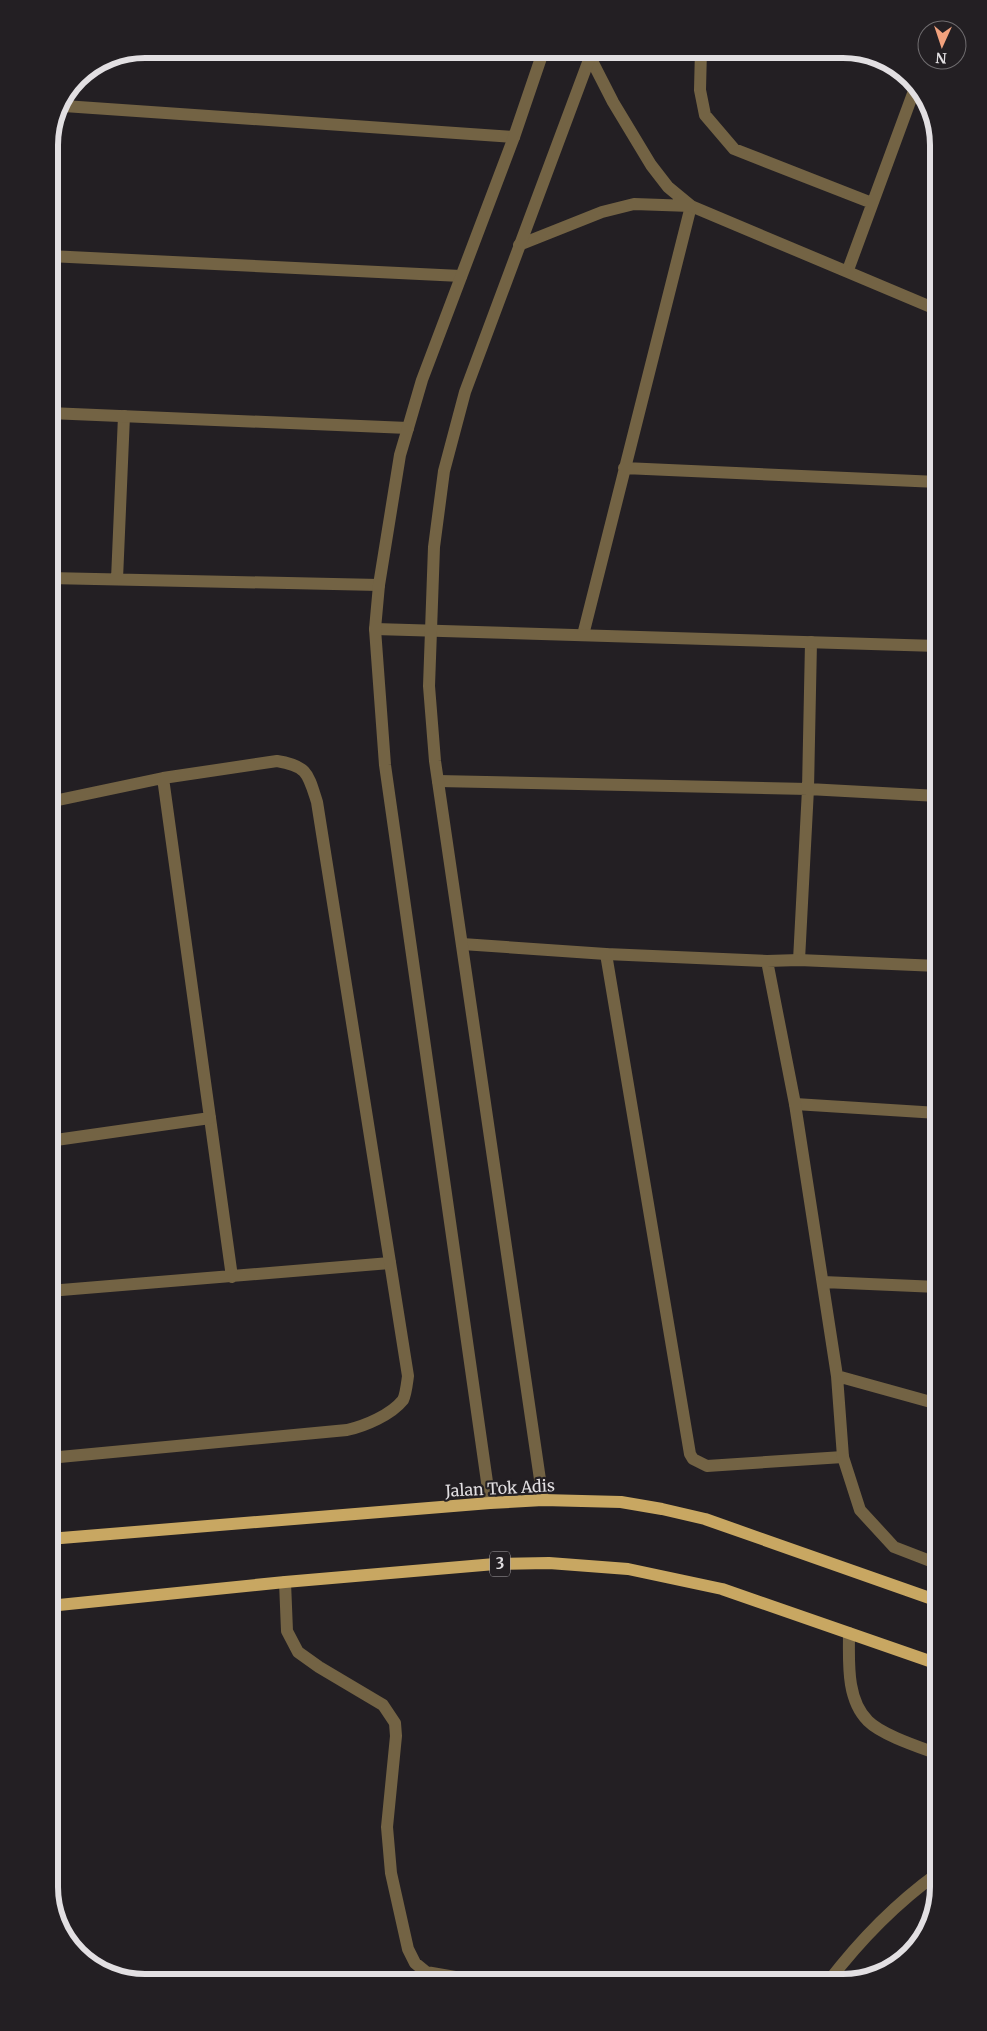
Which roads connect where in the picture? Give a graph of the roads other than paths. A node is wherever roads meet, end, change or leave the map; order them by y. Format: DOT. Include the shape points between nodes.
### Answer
graph roads {
  1 [pos="541,58"];
  2 [pos="589,58"];
  3 [pos="593,58"];
  4 [pos="701,58"];
  5 [pos="913,94"];
  6 [pos="66,106"];
  7 [pos="514,137"];
  8 [pos="872,203"];
  9 [pos="691,206"];
  10 [pos="519,245"];
  11 [pos="58,256"];
  12 [pos="848,270"];
  13 [pos="461,276"];
  14 [pos="930,306"];
  15 [pos="58,413"];
  16 [pos="124,416"];
  17 [pos="408,428"];
  18 [pos="624,468"];
  19 [pos="930,482"];
  20 [pos="58,578"];
  21 [pos="117,579"];
  22 [pos="379,585"];
  23 [pos="375,629"];
  24 [pos="431,630"];
  25 [pos="583,635"];
  26 [pos="811,642"];
  27 [pos="930,646"];
  28 [pos="163,778"];
  29 [pos="438,781"];
  30 [pos="808,789"];
  31 [pos="930,796"];
  32 [pos="58,800"];
  33 [pos="462,944"];
  34 [pos="606,954"];
  35 [pos="799,960"];
  36 [pos="767,961"];
  37 [pos="930,966"];
  38 [pos="795,1104"];
  39 [pos="930,1112"];
  40 [pos="210,1118"];
  41 [pos="58,1140"];
  42 [pos="390,1264"];
  43 [pos="232,1277"];
  44 [pos="823,1282"];
  45 [pos="930,1287"];
  46 [pos="58,1290"];
  47 [pos="837,1376"];
  48 [pos="930,1402"];
  49 [pos="58,1457"];
  50 [pos="843,1457"];
  51 [pos="543,1500"];
  52 [pos="490,1503"];
  53 [pos="58,1538"];
  54 [pos="930,1561"];
  55 [pos="285,1582"];
  56 [pos="930,1598"];
  57 [pos="58,1605"];
  58 [pos="850,1633"];
  59 [pos="930,1661"];
  60 [pos="930,1751"];
  61 [pos="930,1879"];
  62 [pos="434,1973"];
  63 [pos="834,1974"];
  1 -- 7 [label="street"];
  2 -- 10 [label="street"];
  3 -- 9 [label="street" via="613,102 651,165 668,187"];
  4 -- 8 [label="street" via="700,90 705,114 734,148"];
  5 -- 8 [label="street"];
  6 -- 7 [label="street"];
  7 -- 13 [label="street"];
  8 -- 12 [label="street"];
  9 -- 10 [label="street" via="634,204 602,212"];
  9 -- 12 [label="street"];
  9 -- 18 [label="street"];
  10 -- 24 [label="street" via="465,392 444,471 434,547"];
  11 -- 13 [label="street"];
  12 -- 14 [label="street"];
  13 -- 17 [label="street" via="422,380"];
  15 -- 16 [label="street"];
  16 -- 17 [label="street"];
  16 -- 21 [label="street"];
  17 -- 22 [label="street" via="400,455"];
  18 -- 19 [label="street"];
  18 -- 25 [label="street"];
  20 -- 21 [label="street"];
  21 -- 22 [label="street"];
  22 -- 23 [label="street"];
  23 -- 24 [label="street"];
  23 -- 52 [label="street" via="385,765"];
  24 -- 25 [label="street"];
  24 -- 29 [label="street" via="429,686"];
  25 -- 26 [label="street"];
  26 -- 27 [label="street"];
  26 -- 30 [label="street"];
  28 -- 32 [label="street"];
  28 -- 40 [label="street"];
  28 -- 42 [label="street" via="277,761 293,764 308,774 317,802"];
  29 -- 30 [label="street"];
  29 -- 33 [label="street"];
  30 -- 31 [label="street"];
  30 -- 35 [label="street"];
  33 -- 34 [label="street"];
  33 -- 51 [label="street"];
  34 -- 36 [label="street"];
  34 -- 50 [label="street" via="690,1454 707,1466"];
  35 -- 36 [label="street"];
  35 -- 37 [label="street"];
  36 -- 38 [label="street"];
  38 -- 39 [label="street"];
  38 -- 44 [label="street"];
  40 -- 41 [label="street"];
  40 -- 43 [label="street"];
  42 -- 43 [label="street"];
  42 -- 49 [label="street" via="408,1376 403,1399 365,1426"];
  43 -- 46 [label="street"];
  44 -- 45 [label="street"];
  44 -- 47 [label="street"];
  47 -- 48 [label="street"];
  47 -- 50 [label="street"];
  50 -- 54 [label="street" via="860,1510 894,1547"];
  51 -- 52 [label="main road, Jalan Tok Adis"];
  51 -- 56 [label="main road, Jalan Tok Adis" via="621,1502 705,1518"];
  52 -- 53 [label="main road, Jalan Tok Adis"];
  55 -- 57 [label="main road, 3"];
  55 -- 58 [label="main road, 3" via="496,1564 628,1569 722,1588"];
  55 -- 62 [label="street" via="287,1631 298,1652 383,1705 395,1723 387,1827 391,1873 414,1963 426,1972"];
  58 -- 59 [label="main road, 3"];
  58 -- 60 [label="street" via="850,1674 855,1702 869,1722 898,1739"];
  61 -- 63 [label="street" via="887,1914"];
}
